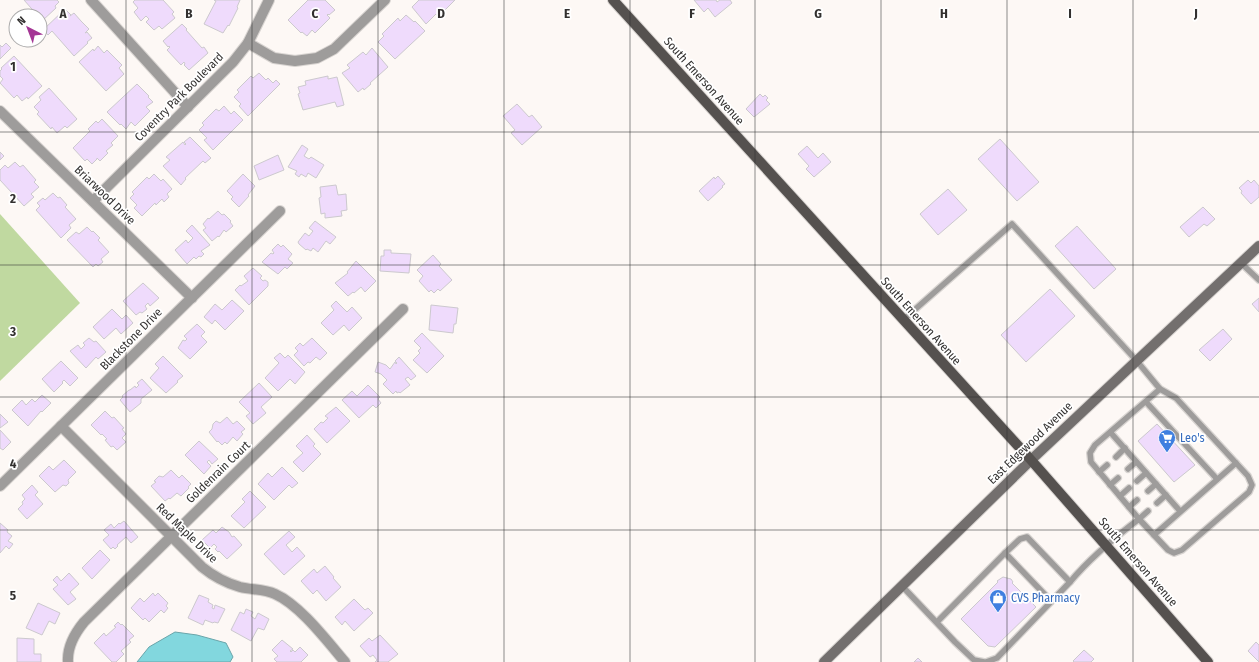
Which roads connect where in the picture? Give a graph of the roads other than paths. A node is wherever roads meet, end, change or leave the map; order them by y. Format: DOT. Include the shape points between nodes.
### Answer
graph roads {
  1 [pos="91,0"];
  2 [pos="269,0"];
  3 [pos="385,0"];
  4 [pos="613,0"];
  5 [pos="248,43"];
  6 [pos="188,107"];
  7 [pos="0,111"];
  8 [pos="93,201"];
  9 [pos="280,211"];
  10 [pos="1259,246"];
  11 [pos="1241,263"];
  12 [pos="1259,280"];
  13 [pos="192,298"];
  14 [pos="403,309"];
  15 [pos="903,320"];
  16 [pos="1136,360"];
  17 [pos="1160,389"];
  18 [pos="1146,402"];
  19 [pos="61,426"];
  20 [pos="1111,433"];
  21 [pos="1125,448"];
  22 [pos="1116,457"];
  23 [pos="1031,460"];
  24 [pos="1136,462"];
  25 [pos="1236,463"];
  26 [pos="1107,465"];
  27 [pos="1128,469"];
  28 [pos="1099,472"];
  29 [pos="1146,473"];
  30 [pos="1118,478"];
  31 [pos="1217,479"];
  32 [pos="1137,481"];
  33 [pos="1156,484"];
  34 [pos="1110,485"];
  35 [pos="0,486"];
  36 [pos="1128,488"];
  37 [pos="1148,491"];
  38 [pos="1166,495"];
  39 [pos="1120,496"];
  40 [pos="1137,500"];
  41 [pos="1157,503"];
  42 [pos="1129,507"];
  43 [pos="1148,511"];
  44 [pos="1180,512"];
  45 [pos="1139,519"];
  46 [pos="1154,535"];
  47 [pos="171,537"];
  48 [pos="1106,546"];
  49 [pos="1005,553"];
  50 [pos="1070,582"];
  51 [pos="902,586"];
  52 [pos="1052,601"];
  53 [pos="936,622"];
  54 [pos="68,662"];
  55 [pos="345,662"];
  56 [pos="824,662"];
  57 [pos="985,662"];
  58 [pos="1208,662"];
  1 -- 6 [label="street"];
  2 -- 5 [label="street, Coventry Park Boulevard"];
  3 -- 5 [label="street" via="334,49 317,58 294,61 274,58"];
  4 -- 15 [label="main road, South Emerson Avenue"];
  5 -- 6 [label="street, Coventry Park Boulevard" via="233,62"];
  6 -- 8 [label="street, Coventry Park Boulevard"];
  7 -- 8 [label="street, Briarwood Drive"];
  8 -- 13 [label="street, Briarwood Drive"];
  9 -- 13 [label="street, Blackstone Drive"];
  10 -- 11 [label="main road, East Edgewood Avenue"];
  11 -- 12 [label="lane"];
  11 -- 16 [label="main road, East Edgewood Avenue"];
  13 -- 19 [label="street, Blackstone Drive"];
  14 -- 47 [label="street, Goldenrain Court"];
  15 -- 16 [label="lane" via="1012,224"];
  15 -- 23 [label="main road, South Emerson Avenue"];
  16 -- 17 [label="lane"];
  16 -- 23 [label="main road, East Edgewood Avenue"];
  17 -- 18 [label="lane"];
  17 -- 25 [label="lane" via="1176,398"];
  18 -- 20 [label="lane"];
  18 -- 31 [label="lane"];
  19 -- 35 [label="street, Blackstone Drive"];
  19 -- 47 [label="street, Red Maple Drive"];
  20 -- 21 [label="lane"];
  20 -- 28 [label="lane" via="1095,445 1090,453 1091,462"];
  21 -- 22 [label="lane"];
  21 -- 24 [label="lane"];
  23 -- 48 [label="main road, South Emerson Avenue"];
  23 -- 51 [label="main road, East Edgewood Avenue"];
  24 -- 27 [label="lane"];
  24 -- 29 [label="lane"];
  25 -- 31 [label="lane"];
  25 -- 46 [label="lane" via="1248,476 1252,485 1249,492 1182,550 1174,553 1168,550"];
  26 -- 28 [label="lane"];
  28 -- 34 [label="lane"];
  29 -- 32 [label="lane"];
  29 -- 33 [label="lane"];
  30 -- 34 [label="lane"];
  31 -- 44 [label="lane"];
  33 -- 37 [label="lane"];
  33 -- 38 [label="lane"];
  34 -- 39 [label="lane"];
  36 -- 39 [label="lane"];
  38 -- 41 [label="lane"];
  38 -- 44 [label="lane"];
  39 -- 42 [label="lane"];
  40 -- 42 [label="lane"];
  42 -- 45 [label="lane"];
  43 -- 45 [label="lane"];
  44 -- 46 [label="lane"];
  45 -- 46 [label="lane"];
  45 -- 48 [label="lane"];
  47 -- 54 [label="street, Goldenrain Court" via="78,629 70,646"];
  47 -- 55 [label="street, Red Maple Drive" via="213,576 239,587 266,591 287,601 301,612"];
  48 -- 50 [label="lane"];
  48 -- 58 [label="main road, South Emerson Avenue"];
  49 -- 50 [label="lane" via="1020,539 1027,537"];
  49 -- 52 [label="lane"];
  49 -- 53 [label="lane"];
  50 -- 52 [label="lane"];
  51 -- 53 [label="lane"];
  51 -- 56 [label="main road, East Edgewood Avenue"];
  52 -- 57 [label="lane" via="997,658"];
  53 -- 57 [label="lane" via="974,660"];
}
